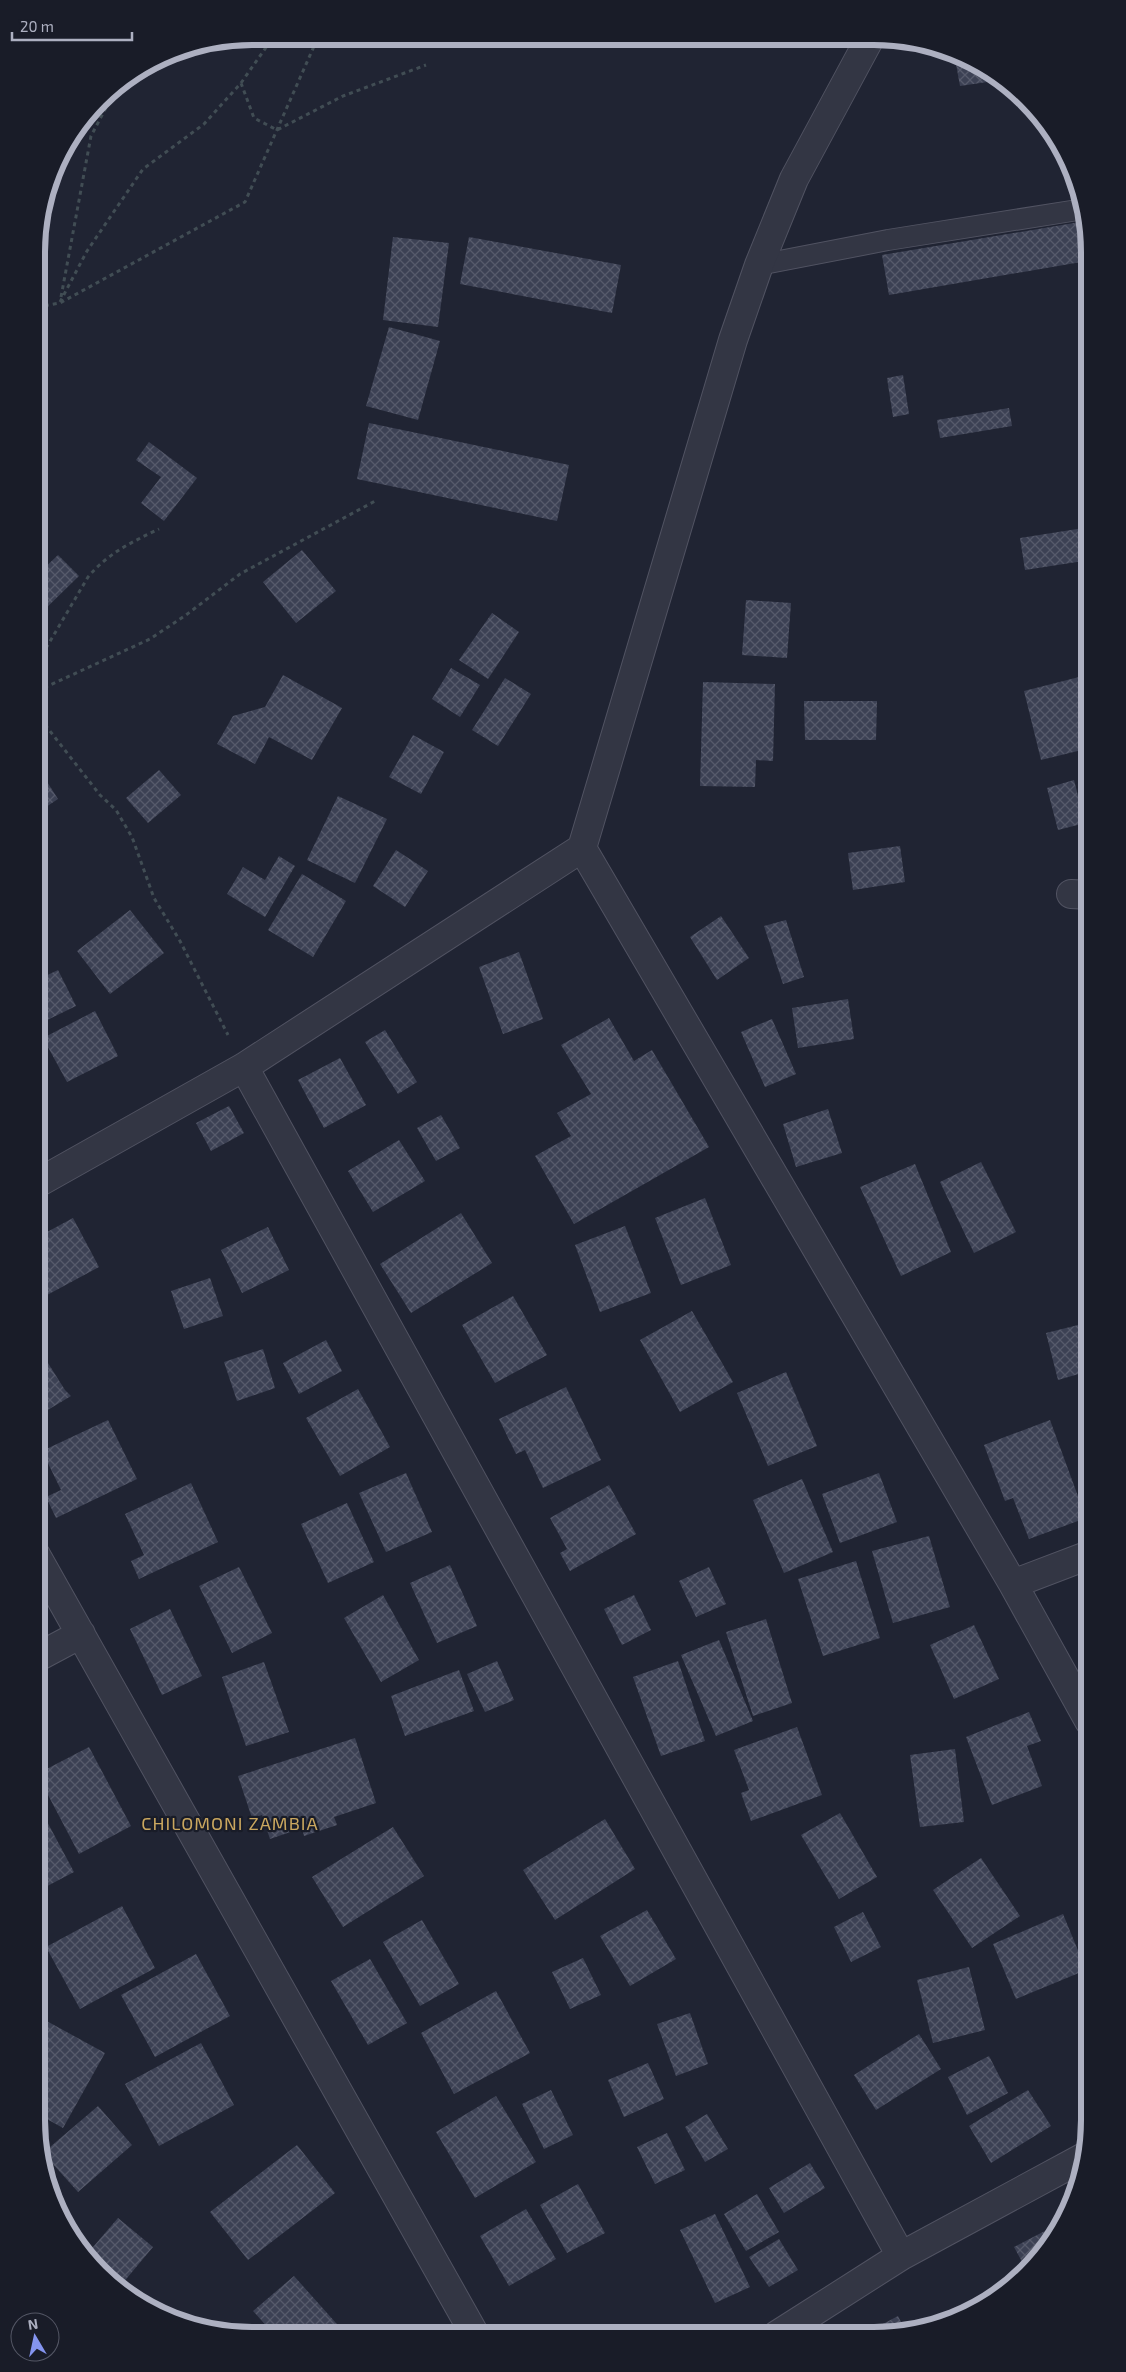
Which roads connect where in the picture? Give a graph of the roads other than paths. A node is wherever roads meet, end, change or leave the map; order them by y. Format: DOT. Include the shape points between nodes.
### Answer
graph roads {
  1 [pos="865,45"];
  2 [pos="1077,210"];
  3 [pos="758,265"];
  4 [pos="582,848"];
  5 [pos="244,1067"];
  6 [pos="45,1179"];
  7 [pos="1081,1558"];
  8 [pos="45,1571"];
  9 [pos="1012,1584"];
  10 [pos="81,1634"];
  11 [pos="45,1653"];
  12 [pos="1081,1707"];
  13 [pos="1077,2160"];
  14 [pos="901,2256"];
  15 [pos="471,2327"];
  16 [pos="790,2327"];
  1 -- 3 [label="street" via="794,179"];
  2 -- 3 [label="lane" via="888,240"];
  3 -- 4 [label="street" via="730,349"];
  4 -- 5 [label="street"];
  4 -- 9 [label="street"];
  5 -- 6 [label="street"];
  5 -- 14 [label="street"];
  7 -- 9 [label="street"];
  8 -- 10 [label="street"];
  9 -- 12 [label="street"];
  10 -- 11 [label="street"];
  10 -- 15 [label="street"];
  13 -- 14 [label="street"];
  14 -- 16 [label="street"];
}
